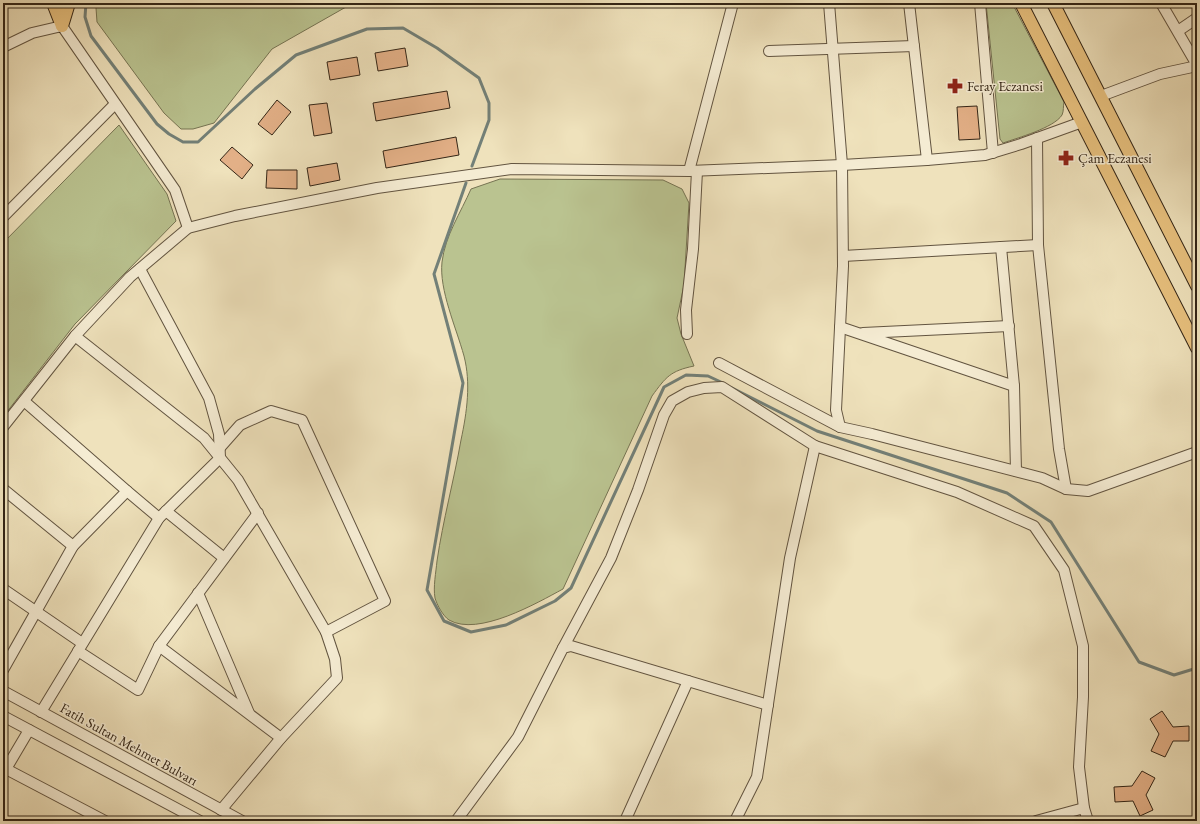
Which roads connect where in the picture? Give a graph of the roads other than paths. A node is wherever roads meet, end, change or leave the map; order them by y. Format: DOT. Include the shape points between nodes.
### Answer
graph roads {
  1 [pos="52,3"];
  2 [pos="69,3"];
  3 [pos="734,3"];
  4 [pos="829,3"];
  5 [pos="909,3"];
  6 [pos="980,3"];
  7 [pos="1021,3"];
  8 [pos="1053,3"];
  9 [pos="1161,3"];
  10 [pos="1197,18"];
  11 [pos="62,26"];
  12 [pos="1178,31"];
  13 [pos="914,46"];
  14 [pos="3,47"];
  15 [pos="833,49"];
  16 [pos="769,50"];
  17 [pos="1197,65"];
  18 [pos="1101,96"];
  19 [pos="115,104"];
  20 [pos="1082,122"];
  21 [pos="1037,138"];
  22 [pos="993,153"];
  23 [pos="927,160"];
  24 [pos="842,165"];
  25 [pos="693,171"];
  26 [pos="3,217"];
  27 [pos="188,228"];
  28 [pos="1038,244"];
  29 [pos="1001,247"];
  30 [pos="843,256"];
  31 [pos="140,269"];
  32 [pos="1197,286"];
  33 [pos="1009,326"];
  34 [pos="840,327"];
  35 [pos="858,333"];
  36 [pos="687,334"];
  37 [pos="75,336"];
  38 [pos="1197,348"];
  39 [pos="719,363"];
  40 [pos="1014,386"];
  41 [pos="24,401"];
  42 [pos="3,427"];
  43 [pos="840,427"];
  44 [pos="815,446"];
  45 [pos="1197,452"];
  46 [pos="219,453"];
  47 [pos="1016,472"];
  48 [pos="3,489"];
  49 [pos="1066,489"];
  50 [pos="127,491"];
  51 [pos="258,513"];
  52 [pos="163,514"];
  53 [pos="73,546"];
  54 [pos="224,558"];
  55 [pos="3,589"];
  56 [pos="198,594"];
  57 [pos="36,611"];
  58 [pos="326,632"];
  59 [pos="159,646"];
  60 [pos="80,647"];
  61 [pos="563,648"];
  62 [pos="3,670"];
  63 [pos="688,681"];
  64 [pos="3,691"];
  65 [pos="768,706"];
  66 [pos="41,712"];
  67 [pos="250,715"];
  68 [pos="3,716"];
  69 [pos="29,730"];
  70 [pos="281,738"];
  71 [pos="5,772"];
  72 [pos="1084,808"];
  73 [pos="221,810"];
  74 [pos="105,821"];
  75 [pos="200,821"];
  76 [pos="242,821"];
  77 [pos="456,821"];
  78 [pos="625,821"];
  79 [pos="735,821"];
  80 [pos="1036,821"];
  81 [pos="1088,821"];
  1 -- 11 [label="main road"];
  2 -- 11 [label="main road"];
  3 -- 25 [label="street"];
  4 -- 15 [label="street"];
  5 -- 13 [label="street"];
  6 -- 22 [label="street"];
  7 -- 20 [label="main road"];
  8 -- 18 [label="main road"];
  9 -- 12 [label="street"];
  10 -- 12 [label="street"];
  11 -- 14 [label="street" via="32,33"];
  11 -- 19 [label="street"];
  12 -- 17 [label="street"];
  13 -- 15 [label="street"];
  13 -- 23 [label="street"];
  15 -- 16 [label="street"];
  15 -- 24 [label="street"];
  17 -- 18 [label="street" via="1160,74"];
  18 -- 32 [label="main road"];
  19 -- 26 [label="street"];
  19 -- 27 [label="street" via="175,190"];
  20 -- 21 [label="street"];
  20 -- 38 [label="main road"];
  21 -- 22 [label="street"];
  21 -- 28 [label="street"];
  22 -- 23 [label="street"];
  23 -- 24 [label="street"];
  24 -- 25 [label="street"];
  24 -- 30 [label="street"];
  25 -- 27 [label="street" via="512,169 377,188 235,216"];
  25 -- 36 [label="street" via="693,248 686,310"];
  27 -- 31 [label="street"];
  28 -- 29 [label="street"];
  28 -- 49 [label="street" via="1059,449"];
  29 -- 30 [label="street"];
  29 -- 33 [label="street"];
  30 -- 34 [label="street"];
  31 -- 37 [label="street"];
  31 -- 46 [label="street" via="209,398 219,434"];
  33 -- 35 [label="street"];
  33 -- 40 [label="street"];
  34 -- 35 [label="street"];
  34 -- 43 [label="street" via="836,410"];
  35 -- 40 [label="street"];
  37 -- 41 [label="street"];
  37 -- 46 [label="street" via="204,438"];
  39 -- 43 [label="street"];
  40 -- 47 [label="street"];
  41 -- 42 [label="street"];
  41 -- 50 [label="street"];
  43 -- 47 [label="street"];
  44 -- 61 [label="street" via="722,387 688,392 672,401 664,415 611,558"];
  44 -- 65 [label="street" via="790,558"];
  44 -- 72 [label="street" via="956,492 1034,526 1064,570 1083,646 1079,767"];
  45 -- 49 [label="street" via="1088,491"];
  46 -- 51 [label="street"];
  46 -- 52 [label="street"];
  46 -- 58 [label="street" via="240,426 271,411 302,420 385,601"];
  47 -- 49 [label="street" via="1042,478"];
  48 -- 53 [label="street"];
  50 -- 52 [label="street"];
  50 -- 53 [label="street"];
  51 -- 54 [label="street"];
  51 -- 58 [label="street"];
  52 -- 54 [label="street"];
  52 -- 60 [label="street"];
  53 -- 57 [label="street"];
  54 -- 56 [label="street"];
  55 -- 57 [label="street"];
  56 -- 59 [label="street"];
  56 -- 67 [label="street"];
  57 -- 60 [label="street"];
  57 -- 62 [label="street"];
  58 -- 70 [label="street" via="336,659 337,678"];
  59 -- 60 [label="street" via="138,690"];
  59 -- 67 [label="street"];
  60 -- 66 [label="street"];
  61 -- 63 [label="street" via="572,646"];
  61 -- 77 [label="street" via="518,737"];
  63 -- 65 [label="street"];
  63 -- 78 [label="street"];
  64 -- 66 [label="street, Fatih Sultan Mehmet Bulvarı"];
  65 -- 79 [label="street" via="757,777"];
  66 -- 73 [label="street, Fatih Sultan Mehmet Bulvarı"];
  67 -- 70 [label="street"];
  68 -- 69 [label="street"];
  69 -- 71 [label="street"];
  69 -- 75 [label="street"];
  70 -- 73 [label="street"];
  71 -- 74 [label="street"];
  72 -- 80 [label="street"];
  72 -- 81 [label="street"];
  73 -- 76 [label="street, Fatih Sultan Mehmet Bulvarı"];
}
